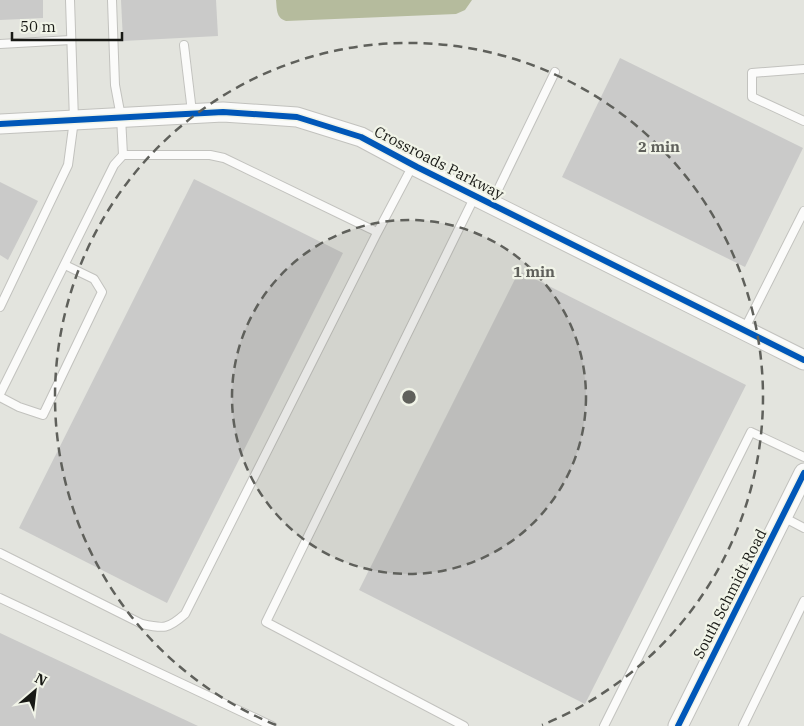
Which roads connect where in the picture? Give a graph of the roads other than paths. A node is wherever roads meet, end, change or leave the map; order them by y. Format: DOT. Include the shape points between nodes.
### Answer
graph roads {
  1 [pos="70,0"];
  2 [pos="112,0"];
  3 [pos="71,40"];
  4 [pos="0,44"];
  5 [pos="184,45"];
  6 [pos="804,69"];
  7 [pos="555,72"];
  8 [pos="192,114"];
  9 [pos="121,117"];
  10 [pos="74,120"];
  11 [pos="804,121"];
  12 [pos="0,124"];
  13 [pos="123,155"];
  14 [pos="413,165"];
  15 [pos="483,200"];
  16 [pos="804,211"];
  17 [pos="377,232"];
  18 [pos="65,265"];
  19 [pos="0,307"];
  20 [pos="744,330"];
  21 [pos="804,360"];
  22 [pos="0,396"];
  23 [pos="804,457"];
  24 [pos="804,474"];
  25 [pos="783,517"];
  26 [pos="804,528"];
  27 [pos="0,553"];
  28 [pos="0,598"];
  29 [pos="804,601"];
  30 [pos="272,726"];
  31 [pos="464,726"];
  32 [pos="604,726"];
  33 [pos="678,726"];
  34 [pos="743,726"];
  1 -- 3 [label="lane"];
  2 -- 9 [label="lane" via="115,84"];
  3 -- 4 [label="lane"];
  3 -- 10 [label="lane"];
  5 -- 8 [label="lane"];
  6 -- 11 [label="lane" via="752,72 752,97"];
  7 -- 15 [label="lane"];
  8 -- 9 [label="street, Crossroads Parkway"];
  8 -- 14 [label="street, Crossroads Parkway" via="223,112 297,117 361,138"];
  9 -- 10 [label="street, Crossroads Parkway"];
  9 -- 13 [label="lane"];
  10 -- 12 [label="street, Crossroads Parkway"];
  10 -- 19 [label="lane" via="68,165"];
  13 -- 17 [label="lane" via="210,155 224,158"];
  13 -- 18 [label="lane" via="114,165"];
  14 -- 15 [label="street, Crossroads Parkway"];
  14 -- 17 [label="lane"];
  15 -- 20 [label="street, Crossroads Parkway"];
  15 -- 31 [label="lane" via="266,622"];
  16 -- 20 [label="lane"];
  17 -- 27 [label="lane" via="185,614 172,626 142,624"];
  18 -- 22 [label="lane"];
  18 -- 22 [label="lane" via="94,279 102,292 68,364 42,415 19,408"];
  20 -- 21 [label="street, Crossroads Parkway"];
  23 -- 32 [label="lane" via="751,432"];
  24 -- 25 [label="street, South Schmidt Road"];
  25 -- 26 [label="lane"];
  25 -- 33 [label="street, South Schmidt Road"];
  28 -- 30 [label="lane"];
  29 -- 34 [label="lane"];
}
